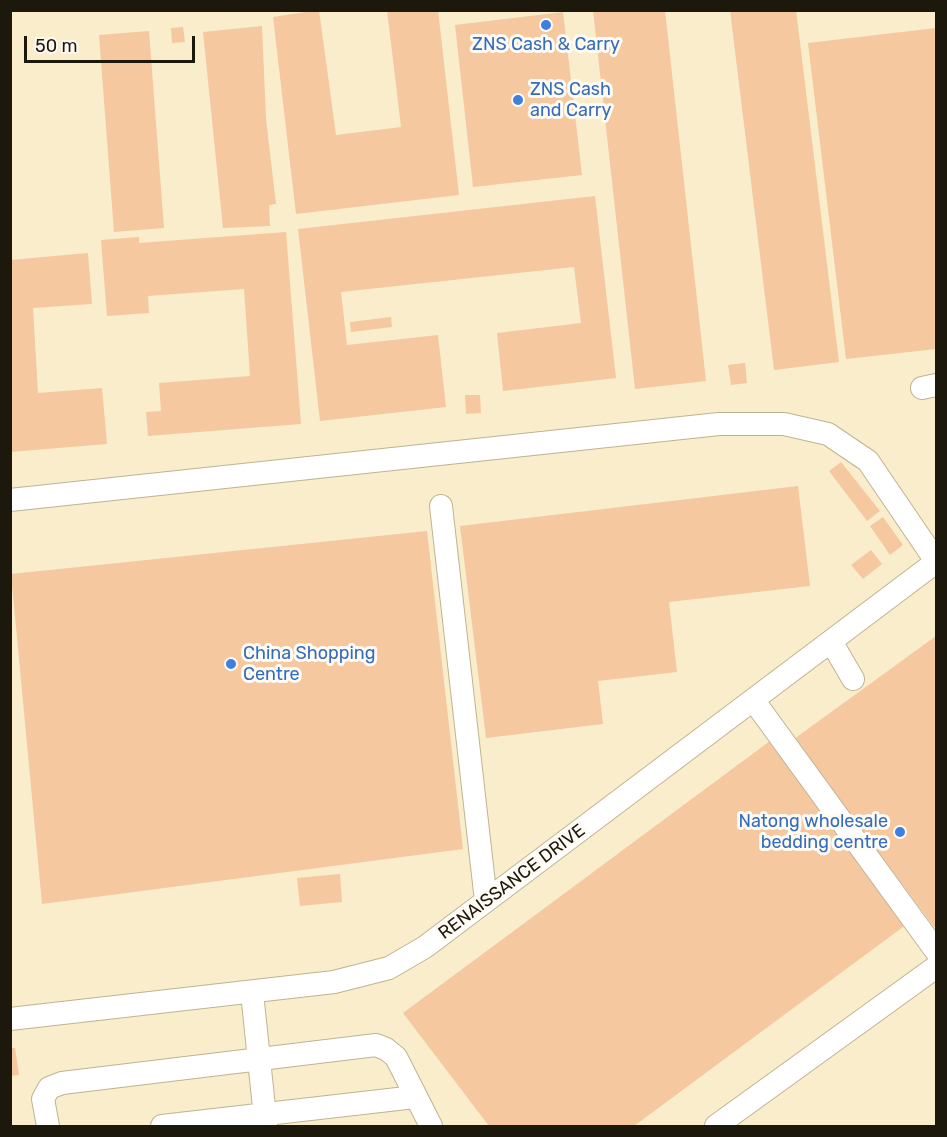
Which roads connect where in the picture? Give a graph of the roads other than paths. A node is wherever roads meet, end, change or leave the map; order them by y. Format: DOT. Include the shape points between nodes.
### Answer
graph roads {
  1 [pos="10,500"];
  2 [pos="441,506"];
  3 [pos="936,561"];
  4 [pos="832,643"];
  5 [pos="853,679"];
  6 [pos="754,701"];
  7 [pos="486,902"];
  8 [pos="936,951"];
  9 [pos="936,968"];
  10 [pos="252,993"];
  11 [pos="10,1019"];
  12 [pos="261,1060"];
  13 [pos="416,1097"];
  14 [pos="266,1121"];
  15 [pos="48,1126"];
  16 [pos="162,1126"];
  17 [pos="431,1126"];
  18 [pos="716,1126"];
  1 -- 3 [label="street" via="709,425 784,424 828,434 868,461"];
  2 -- 7 [label="street"];
  3 -- 4 [label="street, RENAISSANCE DRIVE"];
  4 -- 5 [label="street"];
  4 -- 6 [label="street, RENAISSANCE DRIVE"];
  6 -- 7 [label="street, RENAISSANCE DRIVE"];
  6 -- 8 [label="street"];
  7 -- 10 [label="street, RENAISSANCE DRIVE" via="389,968 334,982"];
  9 -- 18 [label="street"];
  10 -- 11 [label="street, RENAISSANCE DRIVE"];
  10 -- 12 [label="street"];
  12 -- 13 [label="street" via="376,1045 396,1057"];
  12 -- 14 [label="street"];
  12 -- 15 [label="street" via="62,1083 49,1088 43,1099"];
  13 -- 14 [label="street"];
  13 -- 17 [label="street"];
  14 -- 16 [label="street"];
}
